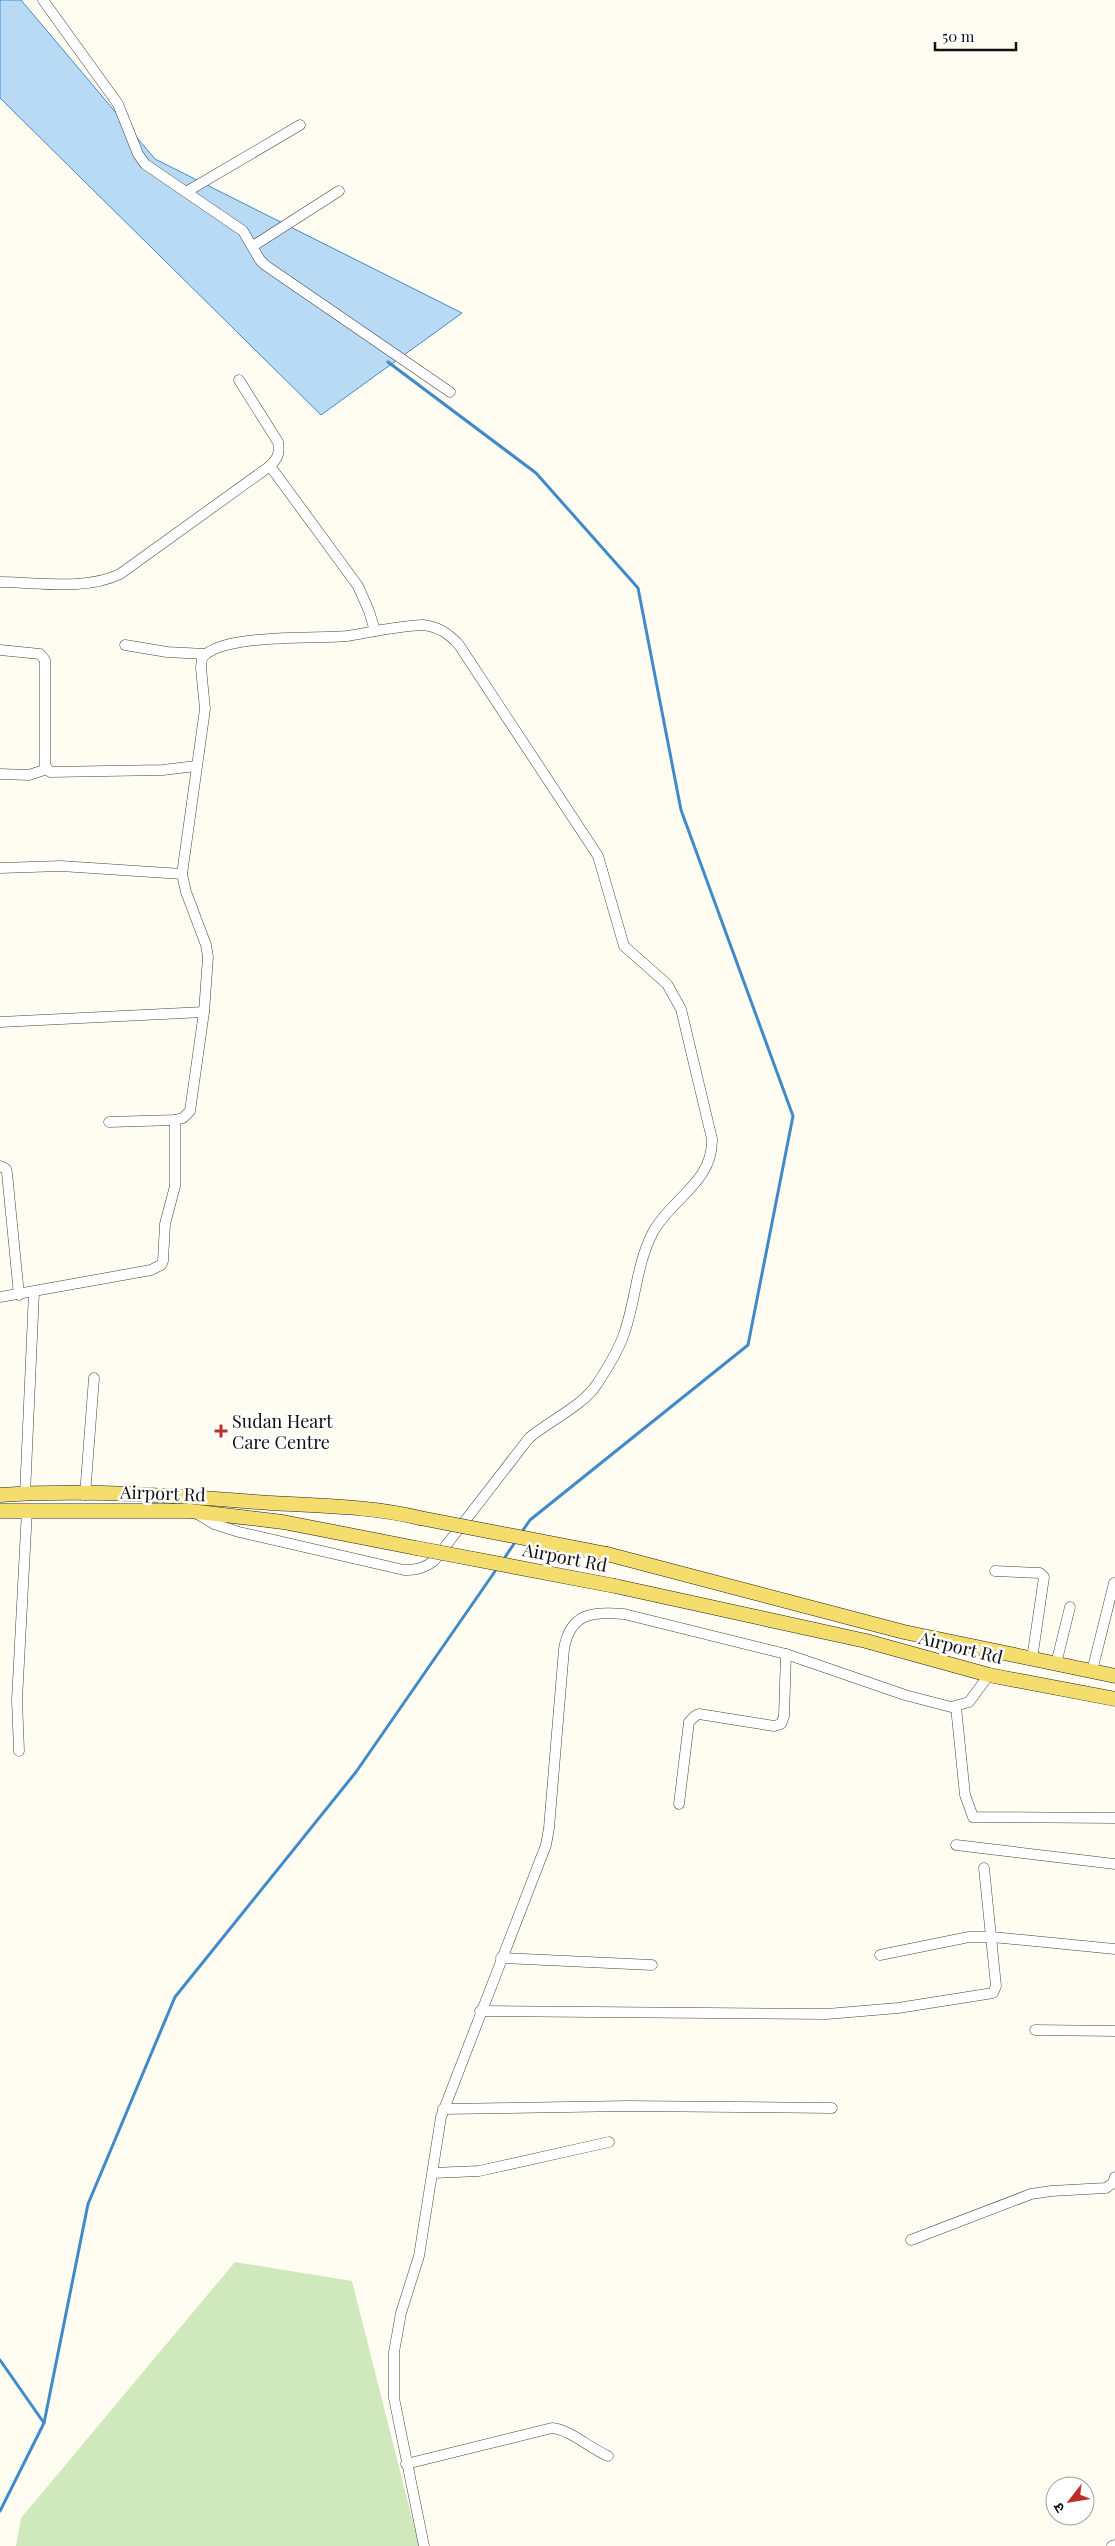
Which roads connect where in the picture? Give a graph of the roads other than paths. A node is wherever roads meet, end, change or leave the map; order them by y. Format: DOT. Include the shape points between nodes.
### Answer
graph roads {
  1 [pos="43,0"];
  2 [pos="300,125"];
  3 [pos="339,191"];
  4 [pos="186,192"];
  5 [pos="253,246"];
  6 [pos="239,380"];
  7 [pos="450,392"];
  8 [pos="270,466"];
  9 [pos="0,582"];
  10 [pos="375,631"];
  11 [pos="125,645"];
  12 [pos="0,650"];
  13 [pos="205,654"];
  14 [pos="196,766"];
  15 [pos="46,769"];
  16 [pos="0,774"];
  17 [pos="0,868"];
  18 [pos="182,874"];
  19 [pos="204,1012"];
  20 [pos="0,1022"];
  21 [pos="175,1120"];
  22 [pos="109,1122"];
  23 [pos="0,1166"];
  24 [pos="34,1292"];
  25 [pos="18,1295"];
  26 [pos="0,1297"];
  27 [pos="94,1378"];
  28 [pos="25,1494"];
  29 [pos="0,1495"];
  30 [pos="85,1495"];
  31 [pos="28,1510"];
  32 [pos="0,1511"];
  33 [pos="193,1511"];
  34 [pos="995,1572"];
  35 [pos="1114,1583"];
  36 [pos="1070,1607"];
  37 [pos="786,1654"];
  38 [pos="1032,1659"];
  39 [pos="1056,1664"];
  40 [pos="1092,1671"];
  41 [pos="989,1675"];
  42 [pos="1115,1676"];
  43 [pos="1115,1699"];
  44 [pos="956,1707"];
  45 [pos="19,1751"];
  46 [pos="679,1804"];
  47 [pos="1115,1818"];
  48 [pos="956,1845"];
  49 [pos="1115,1864"];
  50 [pos="984,1868"];
  51 [pos="992,1936"];
  52 [pos="1115,1949"];
  53 [pos="880,1955"];
  54 [pos="501,1958"];
  55 [pos="652,1966"];
  56 [pos="480,2011"];
  57 [pos="1035,2030"];
  58 [pos="1115,2031"];
  59 [pos="832,2108"];
  60 [pos="443,2109"];
  61 [pos="609,2142"];
  62 [pos="433,2173"];
  63 [pos="1115,2177"];
  64 [pos="911,2240"];
  65 [pos="608,2456"];
  66 [pos="406,2464"];
  67 [pos="424,2546"];
  1 -- 4 [label="street" via="118,104 141,158 154,171"];
  2 -- 4 [label="street"];
  3 -- 5 [label="street"];
  4 -- 5 [label="street" via="244,231"];
  5 -- 7 [label="street" via="265,265"];
  6 -- 8 [label="street" via="278,442 280,451"];
  8 -- 9 [label="street" via="110,579 82,583"];
  8 -- 10 [label="street" via="358,586"];
  10 -- 13 [label="street" via="251,641 213,649"];
  10 -- 33 [label="street" via="423,625 449,635 459,645 590,844 604,873 624,946 667,984 681,1009 712,1139 712,1151 704,1174 654,1230 639,1265 625,1332 596,1386 581,1401 529,1438 434,1561 417,1570 404,1570 239,1532 214,1524"];
  11 -- 13 [label="street"];
  12 -- 15 [label="street" via="40,654 46,660"];
  13 -- 14 [label="street" via="201,662 205,708"];
  14 -- 15 [label="street" via="54,773"];
  14 -- 18 [label="street"];
  15 -- 16 [label="street" via="29,775"];
  17 -- 18 [label="street" via="61,866"];
  18 -- 19 [label="street" via="208,957"];
  19 -- 20 [label="street"];
  19 -- 21 [label="street" via="190,1111"];
  21 -- 22 [label="street"];
  21 -- 24 [label="street" via="175,1186 164,1224 161,1265 151,1270"];
  23 -- 25 [label="street" via="7,1173"];
  24 -- 25 [label="street"];
  24 -- 28 [label="street"];
  25 -- 26 [label="street"];
  27 -- 30 [label="street"];
  28 -- 29 [label="main road"];
  28 -- 30 [label="main road"];
  30 -- 38 [label="main road, bridge" via="391,1511 607,1554 904,1632"];
  31 -- 32 [label="main road, Airport Rd"];
  31 -- 33 [label="main road, Airport Rd"];
  31 -- 45 [label="street" via="17,1700"];
  33 -- 41 [label="main road, Airport Rd, bridge" via="283,1522 615,1586 866,1642"];
  34 -- 38 [label="street" via="1040,1573 1044,1577"];
  35 -- 40 [label="street"];
  36 -- 39 [label="street"];
  37 -- 44 [label="street" via="905,1695"];
  37 -- 46 [label="street" via="781,1724 774,1726 699,1714 692,1718"];
  37 -- 54 [label="street" via="624,1614 592,1614 572,1626 564,1648 546,1845"];
  38 -- 39 [label="main road"];
  39 -- 40 [label="main road"];
  40 -- 42 [label="main road"];
  41 -- 43 [label="main road, Airport Rd"];
  41 -- 44 [label="street" via="972,1699"];
  44 -- 47 [label="street" via="965,1795 973,1817"];
  48 -- 49 [label="street"];
  50 -- 51 [label="street"];
  51 -- 52 [label="street"];
  51 -- 53 [label="street" via="969,1937"];
  51 -- 56 [label="street" via="994,1992 898,2008 816,2014"];
  54 -- 55 [label="street"];
  54 -- 56 [label="street"];
  56 -- 60 [label="street"];
  57 -- 58 [label="street"];
  59 -- 60 [label="street" via="627,2106"];
  60 -- 62 [label="street"];
  61 -- 62 [label="street" via="479,2171"];
  62 -- 66 [label="street" via="419,2256 401,2313 394,2352 394,2398"];
  63 -- 64 [label="street" via="1110,2186 1101,2190 1031,2194"];
  65 -- 66 [label="street" via="552,2428"];
  66 -- 67 [label="street"];
}
